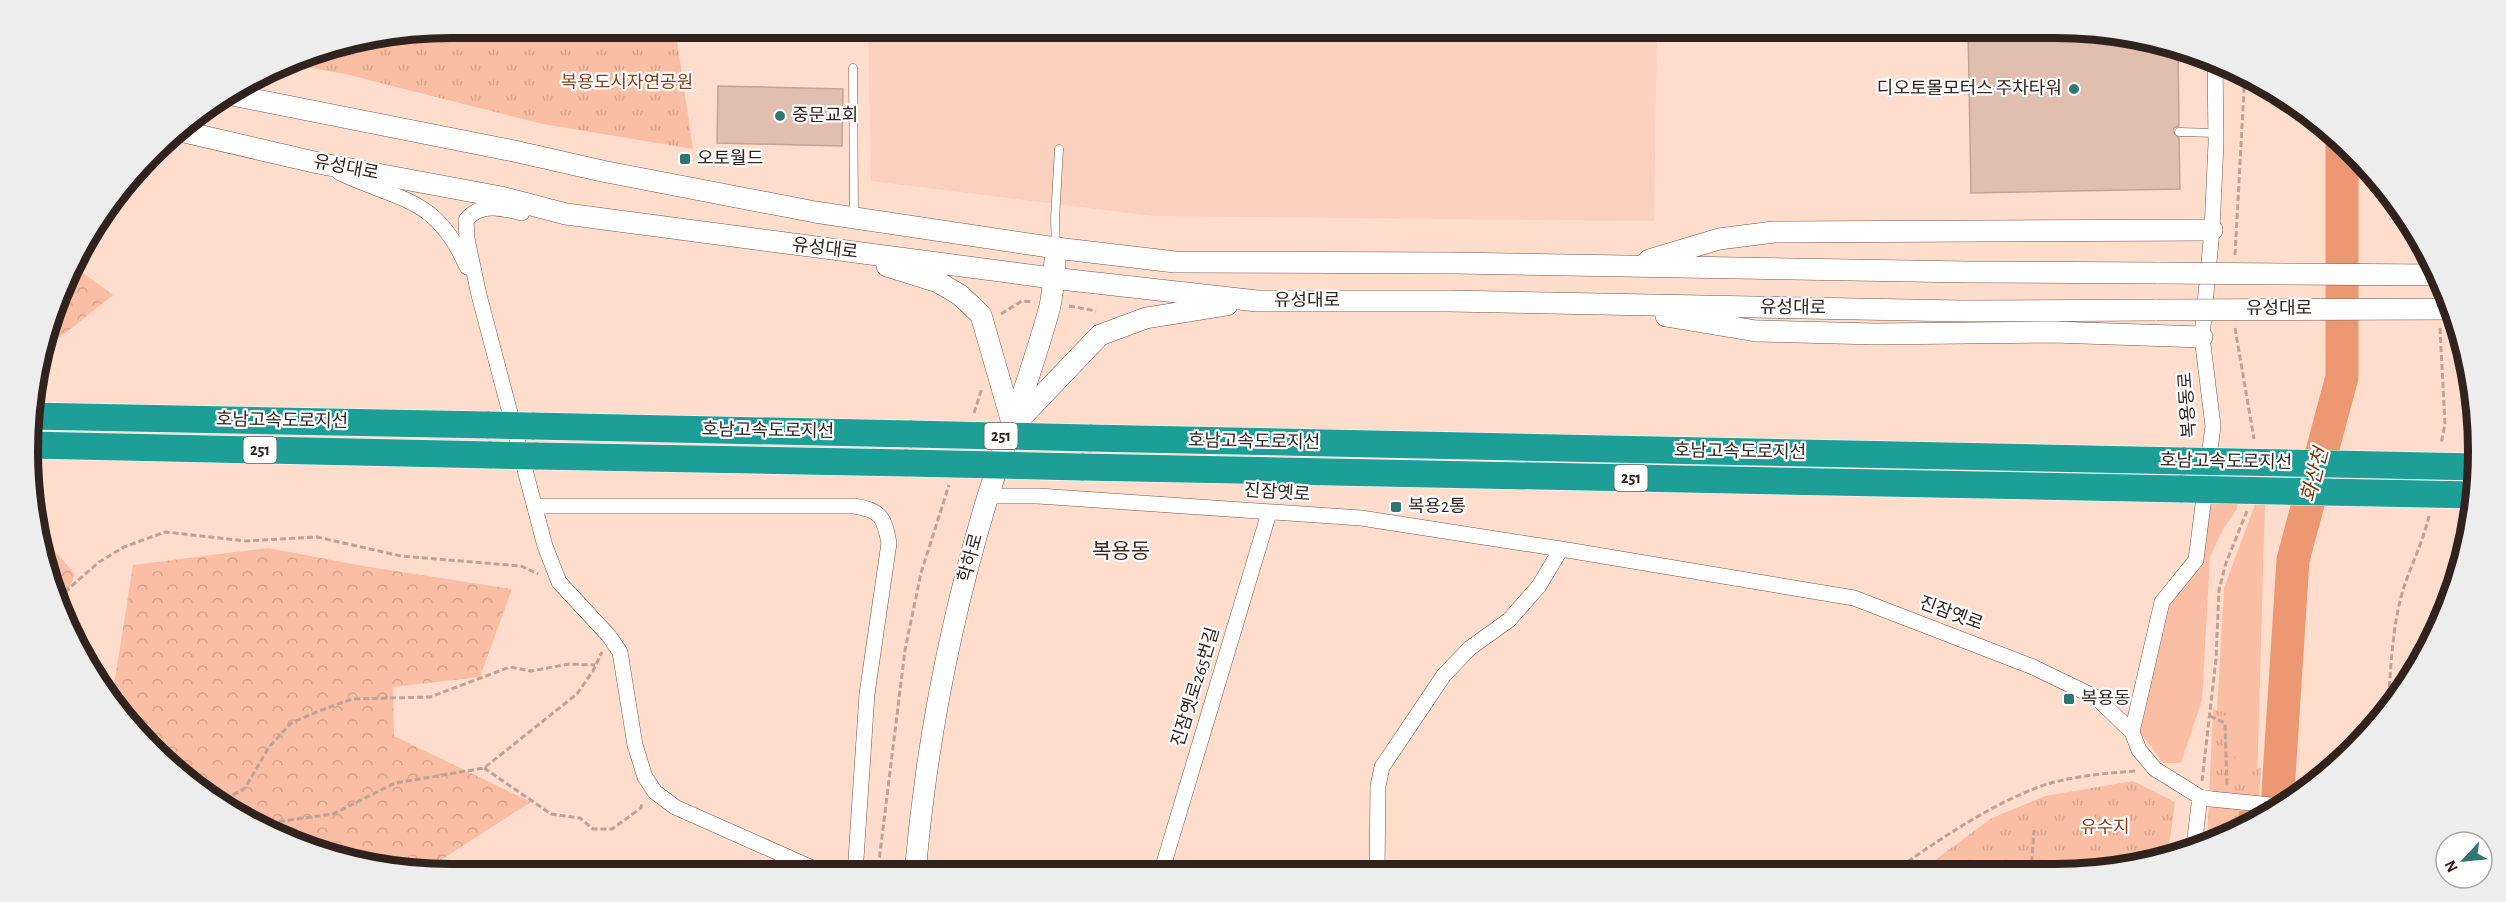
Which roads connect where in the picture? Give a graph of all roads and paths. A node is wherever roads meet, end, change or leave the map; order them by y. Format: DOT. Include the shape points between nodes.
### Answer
graph roads {
  1 [pos="853,68"];
  2 [pos="2215,70"];
  3 [pos="2244,83"];
  4 [pos="239,96"];
  5 [pos="2179,132"];
  6 [pos="187,133"];
  7 [pos="2216,133"];
  8 [pos="1059,148"];
  9 [pos="318,163"];
  10 [pos="566,214"];
  11 [pos="855,218"];
  12 [pos="2212,230"];
  13 [pos="1056,248"];
  14 [pos="828,249"];
  15 [pos="1631,266"];
  16 [pos="2234,266"];
  17 [pos="2429,275"];
  18 [pos="1052,278"];
  19 [pos="479,295"];
  20 [pos="1022,300"];
  21 [pos="1257,301"];
  22 [pos="1592,304"];
  23 [pos="1082,308"];
  24 [pos="2443,309"];
  25 [pos="1096,311"];
  26 [pos="998,316"];
  27 [pos="2235,319"];
  28 [pos="2202,337"];
  29 [pos="982,386"];
  30 [pos="973,415"];
  31 [pos="39,416"];
  32 [pos="1013,427"];
  33 [pos="2254,443"];
  34 [pos="38,445"];
  35 [pos="2468,467"];
  36 [pos="950,480"];
  37 [pos="2466,495"];
  38 [pos="988,496"];
  39 [pos="535,506"];
  40 [pos="2249,507"];
  41 [pos="1269,513"];
  42 [pos="1561,549"];
  43 [pos="559,582"];
  44 [pos="63,594"];
  45 [pos="609,636"];
  46 [pos="596,666"];
  47 [pos="2210,716"];
  48 [pos="2132,732"];
  49 [pos="484,768"];
  50 [pos="2155,769"];
  51 [pos="645,777"];
  52 [pos="2227,793"];
  53 [pos="227,798"];
  54 [pos="2205,798"];
  55 [pos="2269,805"];
  56 [pos="270,823"];
  57 [pos="2034,830"];
  58 [pos="2195,840"];
  59 [pos="803,864"];
  60 [pos="856,864"];
  61 [pos="879,864"];
  62 [pos="916,864"];
  63 [pos="1164,864"];
  64 [pos="1377,864"];
  65 [pos="1905,864"];
  66 [pos="2032,864"];
  1 -- 11 [label="lane"];
  2 -- 7 [label="street, 복용동로"];
  3 -- 16 [label="path"];
  4 -- 11 [label="street, 유성대로" via="614,174"];
  5 -- 7 [label="lane"];
  6 -- 9 [label="street, 유성대로"];
  7 -- 12 [label="street, 복용동로"];
  8 -- 13 [label="lane"];
  9 -- 10 [label="street, 유성대로" via="501,197"];
  9 -- 19 [label="street" via="416,203 436,218 454,239"];
  10 -- 14 [label="street, 유성대로"];
  10 -- 19 [label="street" via="529,214 499,207 472,212 466,220 467,239"];
  11 -- 13 [label="street, 유성대로"];
  12 -- 15 [label="street" via="1774,232 1719,239"];
  12 -- 28 [label="street, 복용동로"];
  13 -- 15 [label="street, 유성대로" via="1175,262"];
  13 -- 18 [label="street, 학하로"];
  14 -- 18 [label="street, 유성대로"];
  14 -- 32 [label="street" via="938,282 960,295 981,315"];
  15 -- 17 [label="street, 유성대로, bridge"];
  18 -- 21 [label="street, 유성대로"];
  18 -- 32 [label="street, 학하로" via="1050,304"];
  19 -- 39 [label="street"];
  20 -- 26 [label="path"];
  21 -- 22 [label="street, 유성대로"];
  21 -- 32 [label="street" via="1146,318 1100,335"];
  22 -- 24 [label="street, 유성대로, bridge" via="1962,311"];
  22 -- 28 [label="street" via="1756,331 2054,332"];
  23 -- 25 [label="path"];
  27 -- 33 [label="path"];
  28 -- 48 [label="street, 복용동로" via="2213,426 2196,560 2162,602"];
  29 -- 30 [label="path"];
  31 -- 35 [label="highway, 호남고속도로지선 / 251, bridge"];
  32 -- 38 [label="street, 학하로"];
  34 -- 37 [label="highway, 호남고속도로지선 / 251, bridge"];
  36 -- 61 [label="path" via="921,573 905,650"];
  38 -- 41 [label="street, 진잠옛로" via="1038,496"];
  38 -- 62 [label="street, 학하로" via="947,647 921,801"];
  39 -- 43 [label="street"];
  39 -- 60 [label="street" via="854,506 872,509 880,515 889,543 867,694"];
  40 -- 47 [label="path" via="2219,590"];
  41 -- 42 [label="street, 진잠옛로" via="1361,518"];
  41 -- 63 [label="street, 진잠옛로265번길"];
  42 -- 48 [label="street, 진잠옛로" via="1854,598 1996,651 2075,686 2097,698"];
  42 -- 64 [label="street" via="1539,586 1509,620 1470,648 1444,675 1382,767 1378,786"];
  43 -- 44 [label="path" via="521,566 401,556 316,537 246,541 165,532 107,557"];
  43 -- 45 [label="street"];
  45 -- 46 [label="path"];
  45 -- 51 [label="street" via="620,652 635,745"];
  46 -- 49 [label="path" via="577,694"];
  46 -- 53 [label="path" via="569,664 531,671 510,667 430,697 352,699 318,711 291,723 269,747 245,788"];
  47 -- 52 [label="path" via="2224,723"];
  47 -- 54 [label="path"];
  48 -- 50 [label="street, 진잠옛로" via="2139,750"];
  49 -- 51 [label="path" via="551,814 580,818 593,829 612,828 641,808"];
  49 -- 56 [label="path" via="395,783 333,814"];
  50 -- 54 [label="street, 진잠옛로"];
  50 -- 65 [label="path" via="2103,773 2037,787 1984,813"];
  51 -- 59 [label="street" via="655,792 675,807"];
  54 -- 55 [label="street, 진잠옛로, bridge"];
  54 -- 58 [label="street"];
  57 -- 66 [label="path"];
}
